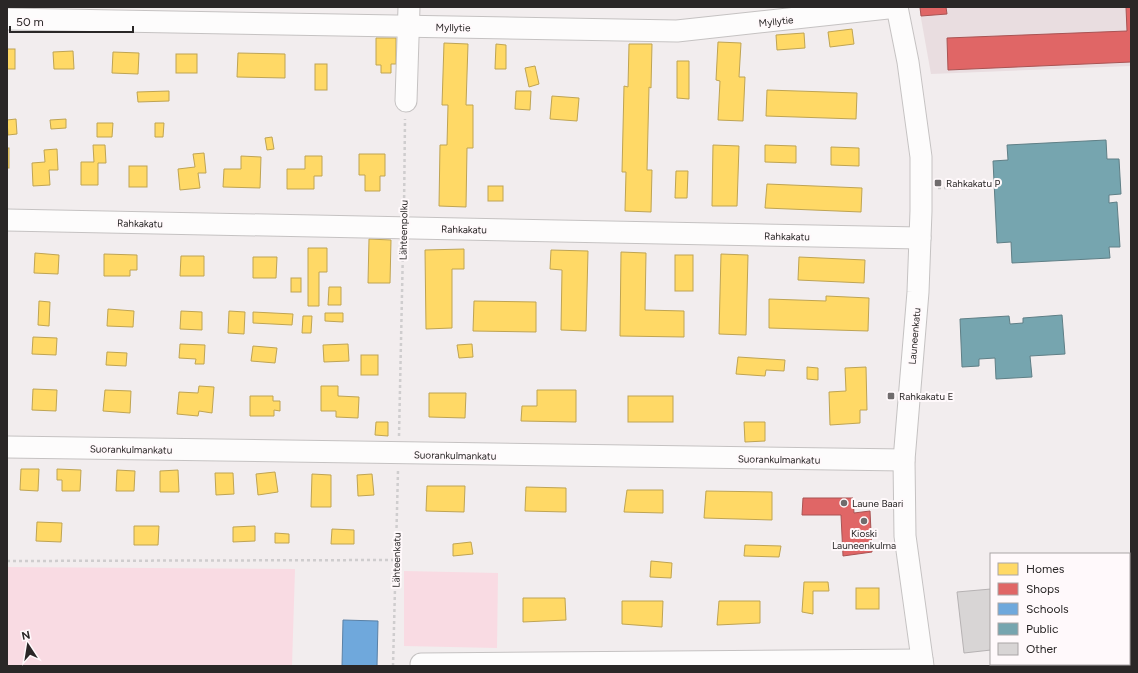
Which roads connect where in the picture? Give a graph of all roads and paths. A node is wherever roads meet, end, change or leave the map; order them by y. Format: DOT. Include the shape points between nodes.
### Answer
graph roads {
  1 [pos="897,7"];
  2 [pos="408,17"];
  3 [pos="7,19"];
  4 [pos="406,101"];
  5 [pos="938,188"];
  6 [pos="976,188"];
  7 [pos="7,220"];
  8 [pos="404,228"];
  9 [pos="920,238"];
  10 [pos="7,448"];
  11 [pos="398,454"];
  12 [pos="904,460"];
  13 [pos="396,560"];
  14 [pos="7,561"];
  15 [pos="922,663"];
  16 [pos="421,664"];
  17 [pos="393,666"];
  1 -- 2 [label="street, Myllytie" via="677,31"];
  1 -- 9 [label="street, Launeenkatu" via="908,62 921,158"];
  2 -- 3 [label="street, Myllytie"];
  2 -- 4 [label="street"];
  4 -- 8 [label="path, Lähteenpolku"];
  5 -- 6 [label="path"];
  7 -- 8 [label="street, Rahkakatu"];
  8 -- 9 [label="street, Rahkakatu"];
  8 -- 11 [label="path, Lähteenpolku"];
  9 -- 12 [label="street, Launeenkatu"];
  10 -- 11 [label="street, Suorankulmankatu"];
  11 -- 12 [label="street, Suorankulmankatu"];
  11 -- 13 [label="path, Lähteenkatu"];
  12 -- 15 [label="street, Launeenkatu" via="905,536"];
  13 -- 14 [label="path"];
  13 -- 17 [label="path, Lähteenkatu"];
  15 -- 16 [label="street"];
}
